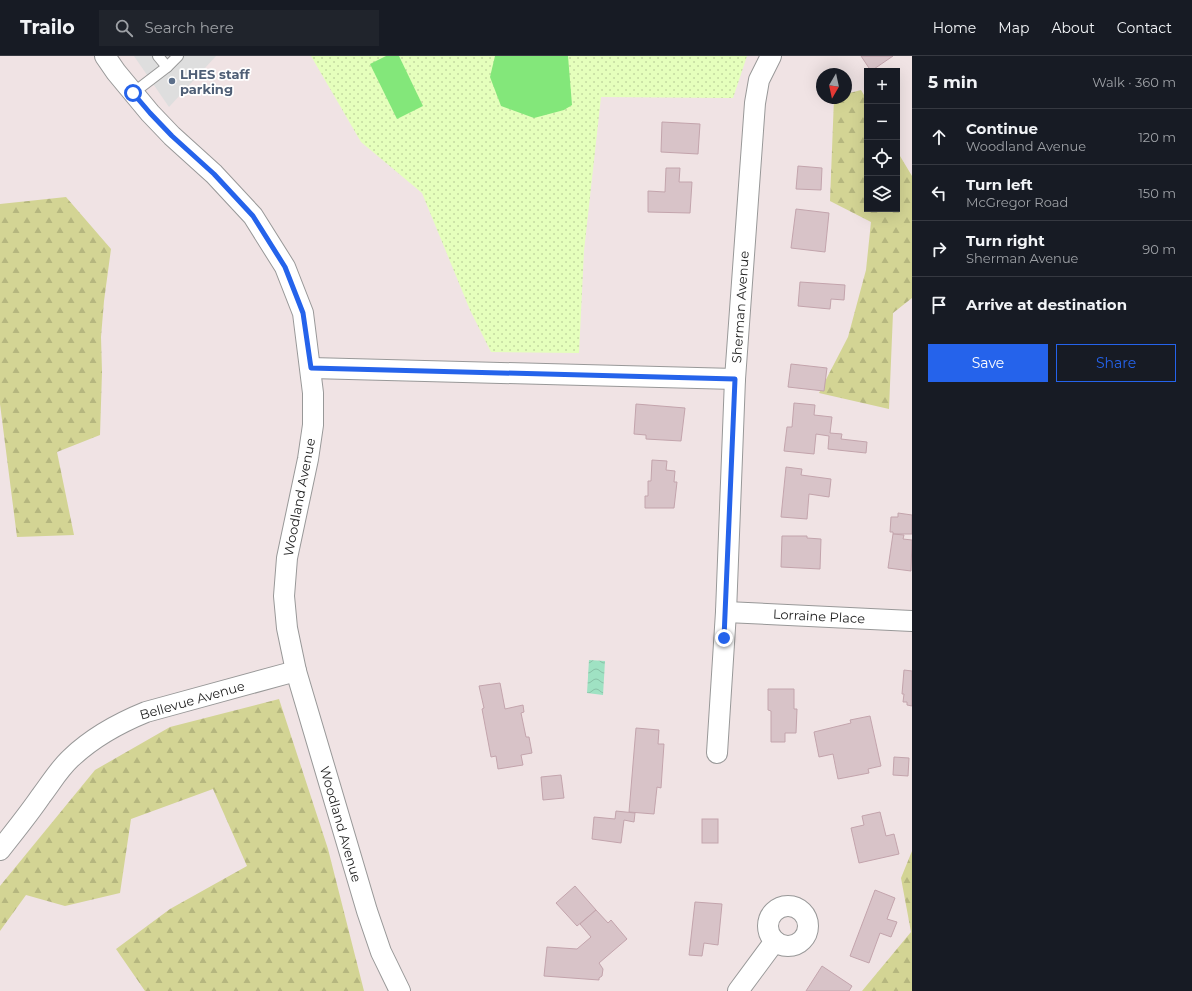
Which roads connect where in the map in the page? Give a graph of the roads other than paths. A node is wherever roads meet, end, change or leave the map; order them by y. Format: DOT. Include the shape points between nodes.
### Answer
graph roads {
  1 [pos="105,56"];
  2 [pos="158,56"];
  3 [pos="178,56"];
  4 [pos="771,56"];
  5 [pos="167,67"];
  6 [pos="133,93"];
  7 [pos="311,368"];
  8 [pos="735,379"];
  9 [pos="726,612"];
  10 [pos="912,621"];
  11 [pos="296,671"];
  12 [pos="717,753"];
  13 [pos="0,850"];
  14 [pos="775,941"];
  15 [pos="400,991"];
  16 [pos="738,991"];
  1 -- 6 [label="street, Woodland Avenue"];
  2 -- 5 [label="lane"];
  3 -- 5 [label="lane"];
  4 -- 8 [label="street, Sherman Avenue" via="759,80 754,103"];
  5 -- 6 [label="lane"];
  6 -- 7 [label="street, Woodland Avenue" via="166,130 214,174 253,216 285,267 303,313"];
  7 -- 8 [label="street"];
  7 -- 11 [label="street, Woodland Avenue" via="313,425 287,558 284,596 287,628"];
  8 -- 9 [label="street, Sherman Avenue"];
  9 -- 10 [label="street, Lorraine Place"];
  9 -- 12 [label="street, Sherman Avenue"];
  11 -- 13 [label="street, Bellevue Avenue" via="146,712 104,733 76,754 56,774"];
  11 -- 15 [label="street, Woodland Avenue" via="367,911 381,952"];
  14 -- 16 [label="street"];
}
